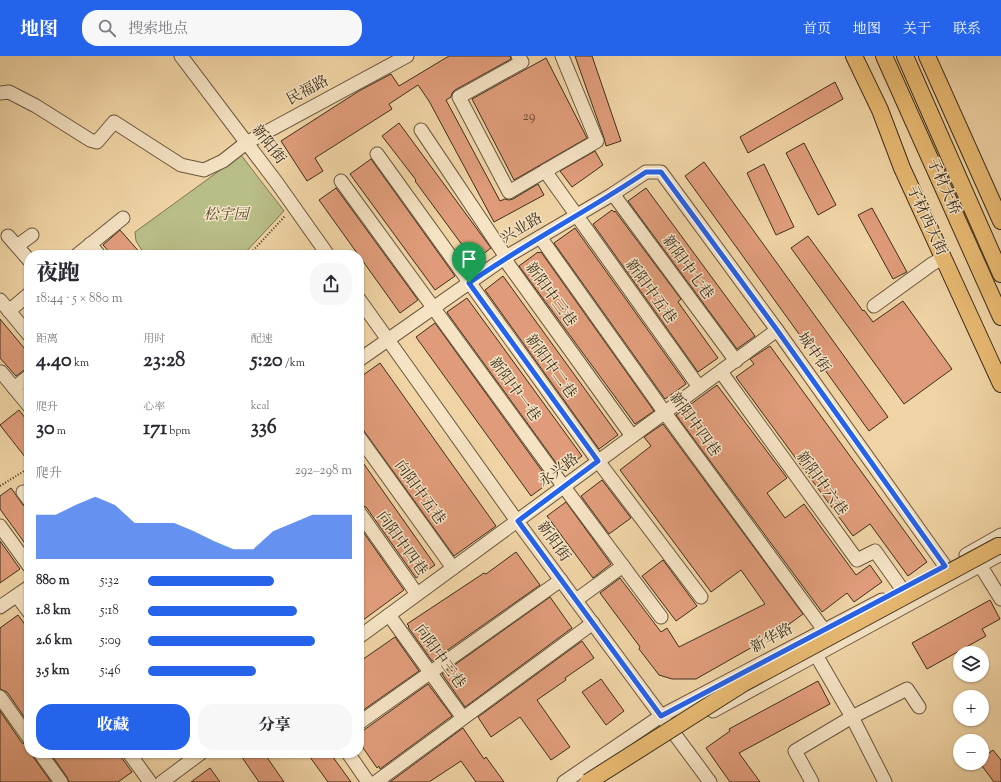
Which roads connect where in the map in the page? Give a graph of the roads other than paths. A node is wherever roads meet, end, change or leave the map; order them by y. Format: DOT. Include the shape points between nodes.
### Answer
graph roads {
  1 [pos="181,56"];
  2 [pos="407,56"];
  3 [pos="562,56"];
  4 [pos="854,56"];
  5 [pos="884,56"];
  6 [pos="905,56"];
  7 [pos="927,56"];
  8 [pos="524,58"];
  9 [pos="0,93"];
  10 [pos="421,130"];
  11 [pos="246,143"];
  12 [pos="377,154"];
  13 [pos="545,171"];
  14 [pos="646,172"];
  15 [pos="341,181"];
  16 [pos="613,194"];
  17 [pos="576,216"];
  18 [pos="123,218"];
  19 [pos="1001,221"];
  20 [pos="32,234"];
  21 [pos="8,236"];
  22 [pos="540,237"];
  23 [pos="90,244"];
  24 [pos="17,246"];
  25 [pos="83,250"];
  26 [pos="95,250"];
  27 [pos="324,250"];
  28 [pos="24,254"];
  29 [pos="506,257"];
  30 [pos="943,258"];
  31 [pos="1001,274"];
  32 [pos="469,283"];
  33 [pos="24,298"];
  34 [pos="0,300"];
  35 [pos="364,306"];
  36 [pos="874,306"];
  37 [pos="434,307"];
  38 [pos="9,310"];
  39 [pos="1001,318"];
  40 [pos="24,329"];
  41 [pos="777,330"];
  42 [pos="388,340"];
  43 [pos="364,357"];
  44 [pos="736,361"];
  45 [pos="1,372"];
  46 [pos="721,372"];
  47 [pos="24,380"];
  48 [pos="1001,384"];
  49 [pos="699,387"];
  50 [pos="14,388"];
  51 [pos="24,400"];
  52 [pos="665,413"];
  53 [pos="632,436"];
  54 [pos="364,444"];
  55 [pos="598,461"];
  56 [pos="564,487"];
  57 [pos="364,519"];
  58 [pos="518,521"];
  59 [pos="0,526"];
  60 [pos="1001,535"];
  61 [pos="1001,546"];
  62 [pos="1001,554"];
  63 [pos="24,559"];
  64 [pos="980,565"];
  65 [pos="623,566"];
  66 [pos="945,566"];
  67 [pos="453,568"];
  68 [pos="561,580"];
  69 [pos="902,589"];
  70 [pos="24,590"];
  71 [pos="418,594"];
  72 [pos="701,597"];
  73 [pos="1001,599"];
  74 [pos="6,600"];
  75 [pos="576,600"];
  76 [pos="24,609"];
  77 [pos="389,615"];
  78 [pos="661,617"];
  79 [pos="593,623"];
  80 [pos="824,630"];
  81 [pos="364,632"];
  82 [pos="816,655"];
  83 [pos="430,672"];
  84 [pos="0,698"];
  85 [pos="919,708"];
  86 [pos="661,716"];
  87 [pos="852,717"];
  88 [pos="463,718"];
  89 [pos="364,719"];
  90 [pos="24,731"];
  91 [pos="673,732"];
  92 [pos="44,758"];
  93 [pos="133,758"];
  94 [pos="195,758"];
  95 [pos="351,758"];
  96 [pos="168,780"];
  97 [pos="61,782"];
  98 [pos="150,782"];
  99 [pos="368,782"];
  100 [pos="376,782"];
  101 [pos="564,782"];
  102 [pos="588,782"];
  103 [pos="600,782"];
  104 [pos="710,782"];
  105 [pos="812,782"];
  106 [pos="885,782"];
  1 -- 11 [label="street, 新阳街"];
  2 -- 11 [label="street, 民福路"];
  3 -- 13 [label="street" via="598,140"];
  4 -- 30 [label="main road, 子材西大街" via="880,110 902,168"];
  5 -- 39 [label="main road, 子材大桥"];
  6 -- 31 [label="main road, 子材大桥"];
  7 -- 19 [label="main road"];
  8 -- 13 [label="street" via="459,97 510,192"];
  9 -- 11 [label="street, 民福路" via="9,92 96,142 114,122 182,165 204,170 223,161"];
  10 -- 29 [label="street, 新阳中三巷"];
  11 -- 27 [label="street, 新阳街"];
  12 -- 32 [label="street, 新阳中二巷"];
  13 -- 17 [label="street, 新阳中五巷"];
  14 -- 16 [label="street, 兴业路"];
  14 -- 41 [label="street, 城中街" via="661,172"];
  15 -- 37 [label="street, 新阳中一巷"];
  16 -- 17 [label="street, 兴业路"];
  16 -- 44 [label="street, 新阳中七巷"];
  17 -- 22 [label="street, 兴业路"];
  17 -- 49 [label="street, 新阳中五巷"];
  18 -- 23 [label="street"];
  20 -- 24 [label="street"];
  21 -- 24 [label="street"];
  22 -- 29 [label="street, 兴业路"];
  22 -- 52 [label="street, 新阳中四巷"];
  23 -- 25 [label="street"];
  23 -- 26 [label="street"];
  24 -- 28 [label="street"];
  29 -- 32 [label="street, 兴业路"];
  29 -- 53 [label="street, 新阳中三巷" via="508,264"];
  30 -- 36 [label="street"];
  30 -- 48 [label="main road, 子材西大街"];
  32 -- 37 [label="street, 兴业路"];
  32 -- 55 [label="street, 新阳中二巷"];
  33 -- 38 [label="street"];
  34 -- 38 [label="street"];
  35 -- 42 [label="street, 新阳街"];
  37 -- 42 [label="street, 兴业路"];
  37 -- 56 [label="street, 新阳中一巷"];
  38 -- 40 [label="street"];
  41 -- 44 [label="street, 永兴路"];
  41 -- 66 [label="street, 城中街"];
  42 -- 43 [label="street, 兴业路"];
  42 -- 58 [label="street, 新阳街"];
  44 -- 46 [label="street, 永兴路"];
  45 -- 50 [label="street"];
  46 -- 49 [label="street, 永兴路"];
  46 -- 69 [label="street, 新阳中六巷" via="856,560 875,551"];
  47 -- 50 [label="street"];
  49 -- 52 [label="street, 永兴路"];
  50 -- 51 [label="street"];
  52 -- 53 [label="street, 永兴路"];
  52 -- 80 [label="street, 新阳中四巷"];
  53 -- 55 [label="street, 永兴路"];
  54 -- 67 [label="street, 向阳中五巷"];
  55 -- 56 [label="street, 永兴路"];
  55 -- 72 [label="street, 新阳中二巷"];
  56 -- 58 [label="street, 永兴路"];
  56 -- 65 [label="street, 新阳中一巷"];
  57 -- 71 [label="street, 向阳中四巷"];
  58 -- 67 [label="street, 永兴路"];
  58 -- 68 [label="street, 新阳街"];
  59 -- 63 [label="street"];
  60 -- 66 [label="street, 新华路"];
  61 -- 102 [label="main road, bridge" via="744,683"];
  62 -- 64 [label="street"];
  64 -- 73 [label="street"];
  64 -- 82 [label="street"];
  65 -- 75 [label="street"];
  65 -- 78 [label="street, 新阳中一巷"];
  66 -- 69 [label="street, 新华路"];
  67 -- 71 [label="street, 永兴路"];
  68 -- 75 [label="street, 新阳街"];
  68 -- 83 [label="street"];
  69 -- 80 [label="street, 新华路"];
  70 -- 74 [label="street"];
  71 -- 77 [label="street, 永兴路"];
  74 -- 76 [label="street"];
  75 -- 79 [label="street, 新阳街"];
  77 -- 81 [label="street, 永兴路"];
  77 -- 83 [label="street, 向阳中三巷"];
  79 -- 86 [label="street, 新阳街"];
  79 -- 88 [label="street"];
  80 -- 86 [label="street, 新华路"];
  82 -- 87 [label="street"];
  82 -- 91 [label="street"];
  83 -- 88 [label="street, 向阳中三巷"];
  83 -- 89 [label="street"];
  84 -- 90 [label="street"];
  85 -- 87 [label="street" via="907,689"];
  86 -- 91 [label="street, 新阳街"];
  86 -- 101 [label="street, 新华路"];
  87 -- 105 [label="street" via="796,751"];
  87 -- 106 [label="street"];
  88 -- 100 [label="street"];
  91 -- 103 [label="street"];
  91 -- 104 [label="street, 新阳街"];
  92 -- 97 [label="street"];
  93 -- 98 [label="street"];
  94 -- 96 [label="street"];
  95 -- 99 [label="street"];
}
